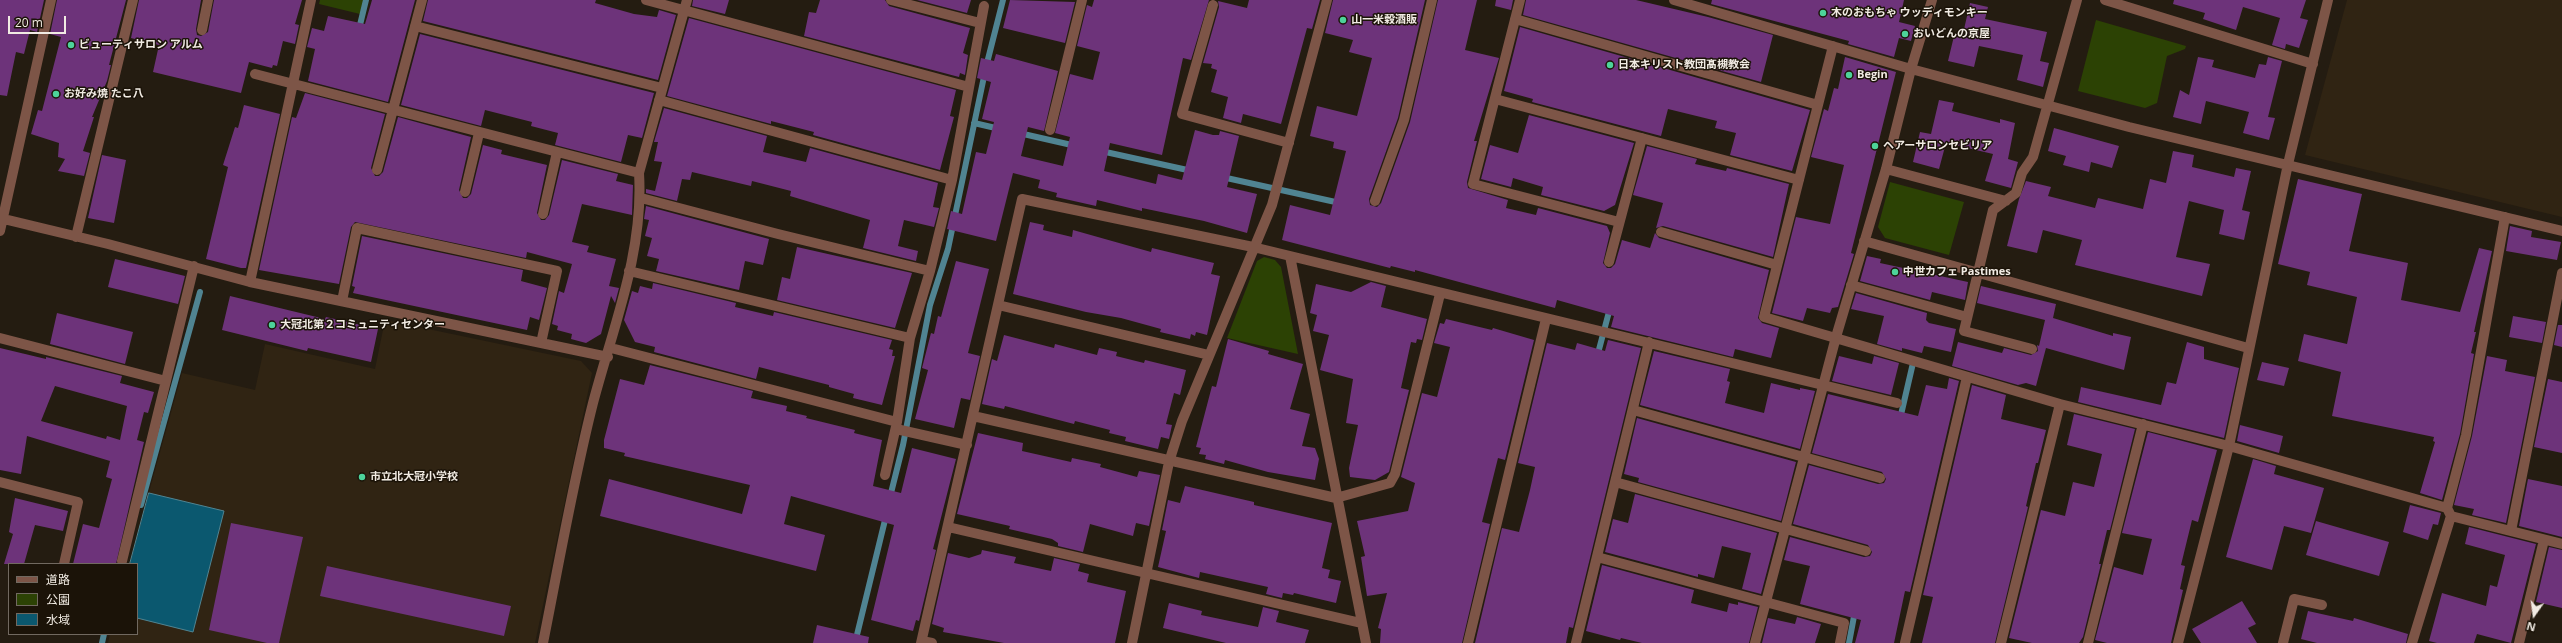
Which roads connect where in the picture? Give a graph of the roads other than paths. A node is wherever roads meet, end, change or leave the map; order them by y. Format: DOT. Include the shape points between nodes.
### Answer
graph roads {
  1 [pos="52,0"];
  2 [pos="133,0"];
  3 [pos="208,0"];
  4 [pos="311,0"];
  5 [pos="422,0"];
  6 [pos="646,0"];
  7 [pos="892,0"];
  8 [pos="1082,0"];
  9 [pos="1328,0"];
  10 [pos="1432,0"];
  11 [pos="1520,0"];
  12 [pos="1674,0"];
  13 [pos="1932,0"];
  14 [pos="2077,0"];
  15 [pos="2104,0"];
  16 [pos="2328,0"];
  17 [pos="686,5"];
  18 [pos="1213,5"];
  19 [pos="984,6"];
  20 [pos="1515,19"];
  21 [pos="980,23"];
  22 [pos="415,26"];
  23 [pos="202,30"];
  24 [pos="1833,46"];
  25 [pos="2313,64"];
  26 [pos="1911,69"];
  27 [pos="255,74"];
  28 [pos="293,84"];
  29 [pos="969,87"];
  30 [pos="662,88"];
  31 [pos="1495,99"];
  32 [pos="659,100"];
  33 [pos="1818,105"];
  34 [pos="2048,105"];
  35 [pos="393,110"];
  36 [pos="1050,130"];
  37 [pos="479,133"];
  38 [pos="1642,138"];
  39 [pos="1289,144"];
  40 [pos="557,152"];
  41 [pos="2288,164"];
  42 [pos="1886,169"];
  43 [pos="376,170"];
  44 [pos="639,173"];
  45 [pos="952,180"];
  46 [pos="1799,180"];
  47 [pos="465,192"];
  48 [pos="641,198"];
  49 [pos="1375,201"];
  50 [pos="2006,201"];
  51 [pos="542,214"];
  52 [pos="2505,217"];
  53 [pos="1,219"];
  54 [pos="1619,222"];
  55 [pos="0,231"];
  56 [pos="2562,231"];
  57 [pos="1661,232"];
  58 [pos="76,237"];
  59 [pos="1864,241"];
  60 [pos="1253,247"];
  61 [pos="1290,256"];
  62 [pos="1609,262"];
  63 [pos="1777,265"];
  64 [pos="194,266"];
  65 [pos="630,271"];
  66 [pos="930,271"];
  67 [pos="1977,271"];
  68 [pos="2562,273"];
  69 [pos="250,282"];
  70 [pos="1851,285"];
  71 [pos="1440,294"];
  72 [pos="342,301"];
  73 [pos="998,305"];
  74 [pos="1967,317"];
  75 [pos="1546,319"];
  76 [pos="1836,337"];
  77 [pos="0,338"];
  78 [pos="910,338"];
  79 [pos="1649,342"];
  80 [pos="541,344"];
  81 [pos="2248,348"];
  82 [pos="2032,349"];
  83 [pos="609,353"];
  84 [pos="1209,355"];
  85 [pos="1967,377"];
  86 [pos="166,381"];
  87 [pos="1824,384"];
  88 [pos="1897,403"];
  89 [pos="2060,404"];
  90 [pos="1633,410"];
  91 [pos="973,416"];
  92 [pos="2143,424"];
  93 [pos="896,425"];
  94 [pos="967,445"];
  95 [pos="2228,446"];
  96 [pos="1805,456"];
  97 [pos="1169,462"];
  98 [pos="885,475"];
  99 [pos="1880,478"];
  100 [pos="0,482"];
  101 [pos="1615,482"];
  102 [pos="1336,498"];
  103 [pos="2449,512"];
  104 [pos="948,528"];
  105 [pos="1785,528"];
  106 [pos="2511,531"];
  107 [pos="2544,540"];
  108 [pos="2562,544"];
  109 [pos="1866,551"];
  110 [pos="1597,557"];
  111 [pos="122,561"];
  112 [pos="64,563"];
  113 [pos="1147,573"];
  114 [pos="1765,602"];
  115 [pos="2322,605"];
  116 [pos="1361,623"];
  117 [pos="925,642"];
  118 [pos="543,643"];
  119 [pos="1132,643"];
  120 [pos="1366,643"];
  121 [pos="1468,643"];
  122 [pos="1576,643"];
  123 [pos="1755,643"];
  124 [pos="1840,643"];
  125 [pos="1905,643"];
  126 [pos="2001,643"];
  127 [pos="2088,643"];
  128 [pos="2178,643"];
  129 [pos="2283,643"];
  130 [pos="2412,643"];
  131 [pos="2519,643"];
  1 -- 53 [label="street"];
  2 -- 58 [label="street"];
  3 -- 23 [label="street"];
  4 -- 28 [label="street"];
  5 -- 22 [label="street"];
  6 -- 17 [label="street"];
  7 -- 21 [label="street"];
  8 -- 36 [label="street"];
  9 -- 39 [label="street"];
  10 -- 49 [label="street" via="1404,120"];
  11 -- 20 [label="street"];
  12 -- 24 [label="street"];
  13 -- 26 [label="street"];
  14 -- 34 [label="street"];
  15 -- 25 [label="street"];
  16 -- 25 [label="street"];
  17 -- 29 [label="street"];
  17 -- 30 [label="street"];
  18 -- 39 [label="street" via="1182,114"];
  19 -- 21 [label="street"];
  20 -- 31 [label="street"];
  20 -- 33 [label="street"];
  21 -- 29 [label="street"];
  22 -- 30 [label="street"];
  22 -- 35 [label="street"];
  24 -- 26 [label="street"];
  24 -- 33 [label="street"];
  25 -- 41 [label="street"];
  26 -- 34 [label="street"];
  26 -- 42 [label="street"];
  27 -- 28 [label="street"];
  28 -- 35 [label="street"];
  28 -- 69 [label="street"];
  29 -- 45 [label="street"];
  30 -- 32 [label="street"];
  31 -- 38 [label="street"];
  31 -- 54 [label="street" via="1473,184"];
  32 -- 44 [label="street"];
  32 -- 45 [label="street"];
  33 -- 46 [label="street"];
  34 -- 41 [label="street" via="2129,127"];
  34 -- 50 [label="street" via="2033,157 2022,173 2016,193"];
  35 -- 37 [label="street"];
  35 -- 43 [label="street"];
  37 -- 40 [label="street"];
  37 -- 47 [label="street"];
  38 -- 46 [label="street"];
  38 -- 54 [label="street"];
  39 -- 60 [label="street" via="1272,205"];
  40 -- 44 [label="street"];
  40 -- 51 [label="street"];
  41 -- 52 [label="street"];
  41 -- 81 [label="street"];
  42 -- 50 [label="street"];
  42 -- 59 [label="street"];
  44 -- 48 [label="street"];
  45 -- 66 [label="street"];
  46 -- 63 [label="street"];
  48 -- 65 [label="street"];
  48 -- 66 [label="street"];
  50 -- 67 [label="street" via="1993,210"];
  52 -- 56 [label="street"];
  52 -- 103 [label="street" via="2466,435"];
  53 -- 55 [label="street"];
  53 -- 58 [label="street"];
  54 -- 62 [label="street"];
  57 -- 63 [label="street"];
  58 -- 64 [label="street"];
  59 -- 67 [label="street"];
  59 -- 70 [label="street"];
  60 -- 61 [label="street"];
  60 -- 73 [label="street" via="1022,199"];
  60 -- 84 [label="street"];
  61 -- 71 [label="street"];
  61 -- 102 [label="street"];
  63 -- 76 [label="street" via="1764,317"];
  64 -- 69 [label="street"];
  64 -- 86 [label="street"];
  65 -- 78 [label="street"];
  65 -- 83 [label="street"];
  66 -- 78 [label="street"];
  67 -- 74 [label="street"];
  67 -- 81 [label="street"];
  68 -- 106 [label="street"];
  69 -- 72 [label="street"];
  70 -- 74 [label="street"];
  70 -- 76 [label="street"];
  71 -- 75 [label="street"];
  71 -- 102 [label="street" via="1395,474 1390,483"];
  72 -- 80 [label="street"];
  72 -- 80 [label="street" via="357,228 557,270"];
  73 -- 84 [label="street"];
  73 -- 91 [label="street"];
  74 -- 82 [label="street" via="1964,331"];
  75 -- 79 [label="street"];
  75 -- 121 [label="street"];
  76 -- 85 [label="street"];
  76 -- 87 [label="street"];
  77 -- 86 [label="street"];
  78 -- 93 [label="street"];
  79 -- 87 [label="street"];
  79 -- 90 [label="street"];
  80 -- 83 [label="street"];
  81 -- 95 [label="street"];
  83 -- 93 [label="street"];
  83 -- 118 [label="street" via="593,405"];
  84 -- 97 [label="street" via="1182,421"];
  85 -- 89 [label="street"];
  85 -- 125 [label="street"];
  86 -- 111 [label="street"];
  87 -- 88 [label="street"];
  87 -- 96 [label="street"];
  89 -- 92 [label="street"];
  89 -- 126 [label="street"];
  90 -- 96 [label="street"];
  90 -- 101 [label="street"];
  91 -- 94 [label="street"];
  91 -- 97 [label="street"];
  92 -- 95 [label="street"];
  92 -- 127 [label="street"];
  93 -- 94 [label="street"];
  93 -- 98 [label="street"];
  94 -- 104 [label="street"];
  95 -- 103 [label="street"];
  95 -- 128 [label="street"];
  96 -- 99 [label="street"];
  96 -- 105 [label="street"];
  97 -- 102 [label="street"];
  97 -- 113 [label="street"];
  100 -- 112 [label="street" via="78,502"];
  101 -- 105 [label="street"];
  101 -- 110 [label="street"];
  102 -- 116 [label="street"];
  103 -- 106 [label="street"];
  103 -- 130 [label="street"];
  104 -- 113 [label="street"];
  104 -- 117 [label="street"];
  105 -- 109 [label="street"];
  105 -- 114 [label="street"];
  106 -- 107 [label="street"];
  107 -- 108 [label="street"];
  107 -- 131 [label="street"];
  110 -- 114 [label="street"];
  110 -- 122 [label="street"];
  113 -- 116 [label="street"];
  113 -- 119 [label="street"];
  114 -- 123 [label="street"];
  114 -- 124 [label="street" via="1844,623"];
  115 -- 129 [label="street" via="2294,599"];
  116 -- 120 [label="street"];
}
